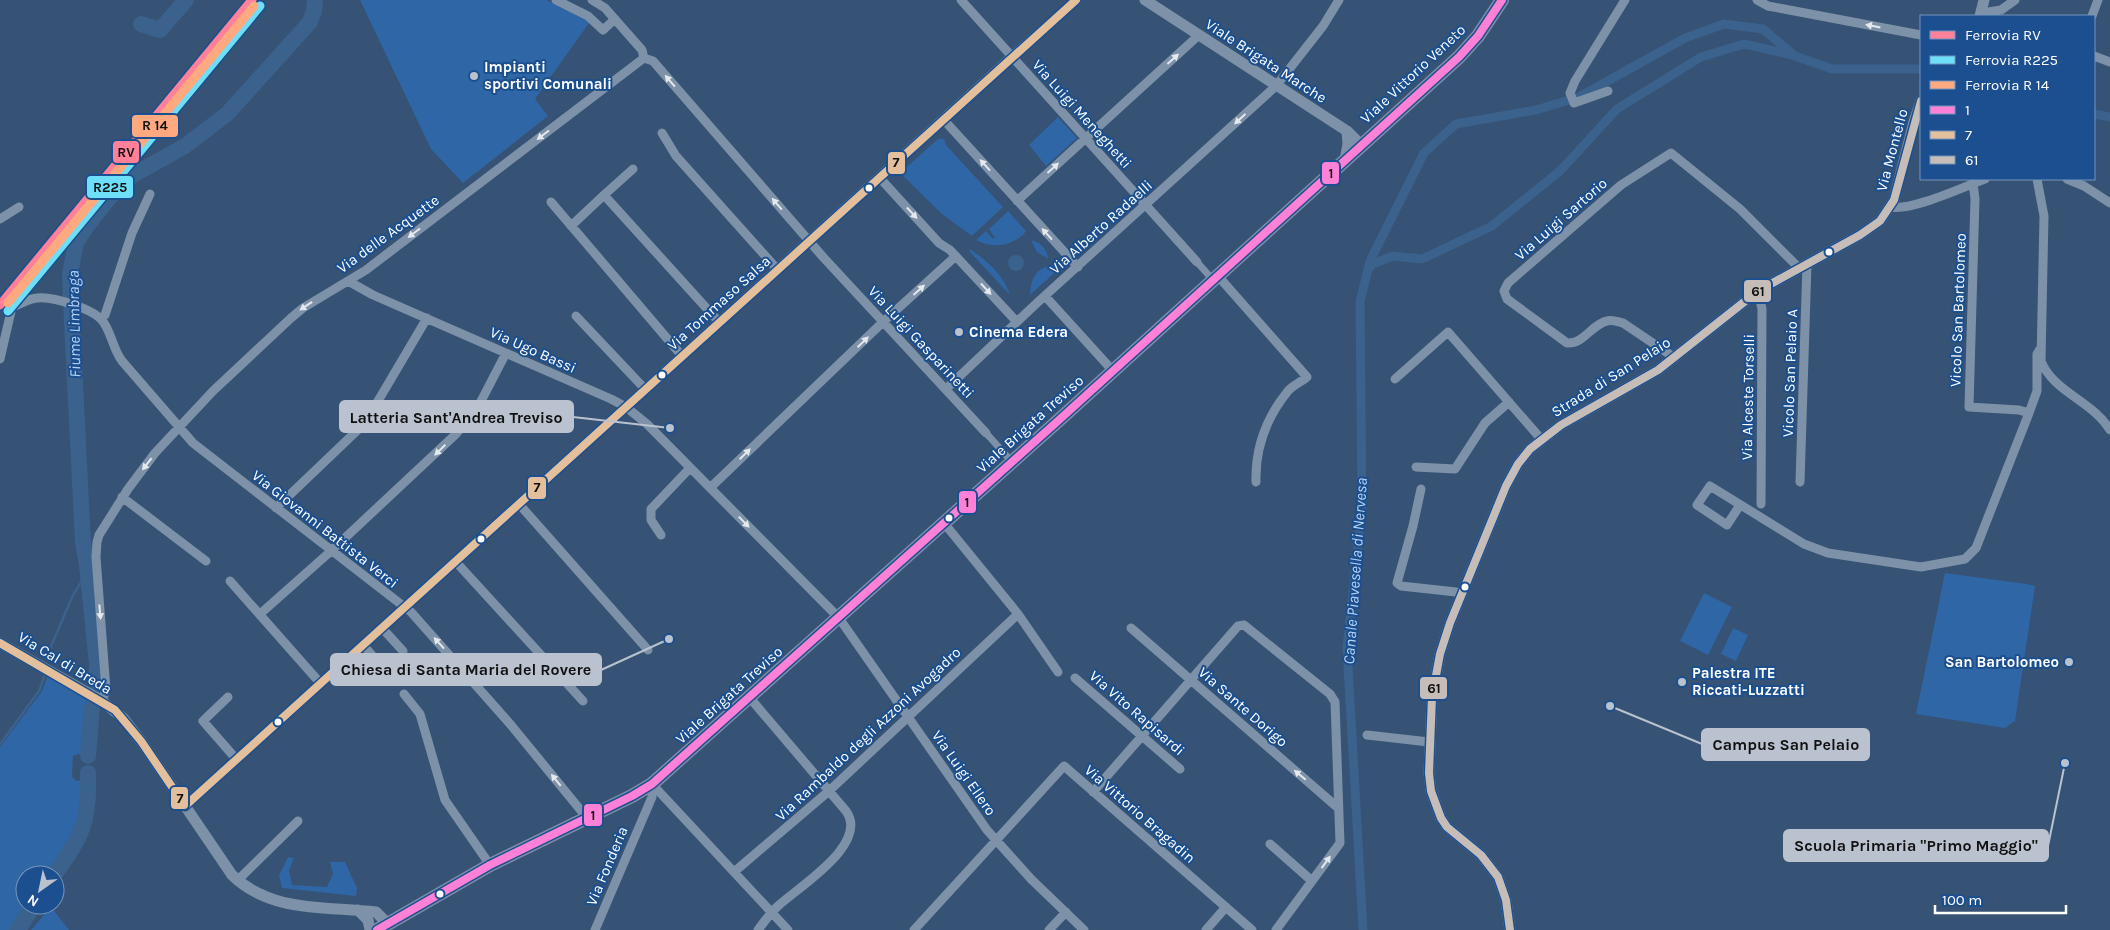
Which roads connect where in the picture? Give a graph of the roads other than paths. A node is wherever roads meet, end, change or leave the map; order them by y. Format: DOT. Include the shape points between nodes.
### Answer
graph roads {
  1 [pos="556,0"];
  2 [pos="592,0"];
  3 [pos="962,0"];
  4 [pos="1076,0"];
  5 [pos="1145,0"];
  6 [pos="1339,0"];
  7 [pos="1502,0"];
  8 [pos="1625,0"];
  9 [pos="1757,0"];
  10 [pos="1984,0"];
  11 [pos="2015,0"];
  12 [pos="2098,0"];
  13 [pos="1981,14"];
  14 [pos="2092,15"];
  15 [pos="615,19"];
  16 [pos="1199,35"];
  17 [pos="1920,35"];
  18 [pos="1012,56"];
  19 [pos="2095,56"];
  20 [pos="644,58"];
  21 [pos="2110,62"];
  22 [pos="1276,86"];
  23 [pos="1608,91"];
  24 [pos="1920,105"];
  25 [pos="943,119"];
  26 [pos="1346,131"];
  27 [pos="662,133"];
  28 [pos="1086,139"];
  29 [pos="1361,145"];
  30 [pos="1345,160"];
  31 [pos="633,168"];
  32 [pos="879,177"];
  33 [pos="1982,180"];
  34 [pos="2037,180"];
  35 [pos="2069,180"];
  36 [pos="1973,183"];
  37 [pos="150,194"];
  38 [pos="604,195"];
  39 [pos="1017,201"];
  40 [pos="551,202"];
  41 [pos="2110,203"];
  42 [pos="1146,206"];
  43 [pos="19,207"];
  44 [pos="1891,207"];
  45 [pos="0,219"];
  46 [pos="571,226"];
  47 [pos="809,241"];
  48 [pos="956,256"];
  49 [pos="1198,262"];
  50 [pos="1803,266"];
  51 [pos="1078,267"];
  52 [pos="777,269"];
  53 [pos="1216,278"];
  54 [pos="348,281"];
  55 [pos="1758,291"];
  56 [pos="1045,296"];
  57 [pos="576,316"];
  58 [pos="101,318"];
  59 [pos="427,318"];
  60 [pos="719,322"];
  61 [pos="883,322"];
  62 [pos="1017,322"];
  63 [pos="2040,348"];
  64 [pos="506,353"];
  65 [pos="682,356"];
  66 [pos="1675,358"];
  67 [pos="0,359"];
  68 [pos="1113,371"];
  69 [pos="1395,379"];
  70 [pos="645,389"];
  71 [pos="946,390"];
  72 [pos="1509,402"];
  73 [pos="626,407"];
  74 [pos="2030,412"];
  75 [pos="178,427"];
  76 [pos="2109,427"];
  77 [pos="986,433"];
  78 [pos="1541,439"];
  79 [pos="1012,462"];
  80 [pos="1416,467"];
  81 [pos="690,468"];
  82 [pos="1256,482"];
  83 [pos="1800,482"];
  84 [pos="710,488"];
  85 [pos="1421,489"];
  86 [pos="122,497"];
  87 [pos="519,504"];
  88 [pos="1760,504"];
  89 [pos="1740,505"];
  90 [pos="276,508"];
  91 [pos="944,523"];
  92 [pos="661,535"];
  93 [pos="331,551"];
  94 [pos="206,561"];
  95 [pos="456,562"];
  96 [pos="230,581"];
  97 [pos="1461,595"];
  98 [pos="405,607"];
  99 [pos="260,614"];
  100 [pos="1018,614"];
  101 [pos="839,618"];
  102 [pos="382,628"];
  103 [pos="1130,628"];
  104 [pos="1,644"];
  105 [pos="364,645"];
  106 [pos="648,650"];
  107 [pos="403,651"];
  108 [pos="1058,672"];
  109 [pos="392,678"];
  110 [pos="1075,678"];
  111 [pos="1191,681"];
  112 [pos="321,684"];
  113 [pos="404,694"];
  114 [pos="228,698"];
  115 [pos="750,698"];
  116 [pos="102,701"];
  117 [pos="583,701"];
  118 [pos="908,717"];
  119 [pos="1367,735"];
  120 [pos="1143,736"];
  121 [pos="1429,742"];
  122 [pos="237,760"];
  123 [pos="1180,769"];
  124 [pos="652,784"];
  125 [pos="829,791"];
  126 [pos="1092,792"];
  127 [pos="184,806"];
  128 [pos="1337,807"];
  129 [pos="586,818"];
  130 [pos="298,821"];
  131 [pos="995,840"];
  132 [pos="1270,844"];
  133 [pos="490,865"];
  134 [pos="734,872"];
  135 [pos="238,880"];
  136 [pos="1312,881"];
  137 [pos="1226,907"];
  138 [pos="358,910"];
  139 [pos="772,912"];
  140 [pos="1066,912"];
  141 [pos="386,928"];
  142 [pos="370,930"];
  143 [pos="596,930"];
  144 [pos="758,930"];
  145 [pos="788,930"];
  146 [pos="914,930"];
  147 [pos="1050,930"];
  148 [pos="1084,930"];
  149 [pos="1206,930"];
  150 [pos="1252,930"];
  151 [pos="1276,930"];
  152 [pos="1510,930"];
  1 -- 15 [label="street" via="578,9 603,30"];
  2 -- 15 [label="street"];
  3 -- 18 [label="street, Via Luigi Meneghetti"];
  4 -- 18 [label="street, Via Tommaso Salsa"];
  5 -- 16 [label="street, Viale Brigata Marche"];
  6 -- 22 [label="street, Via Alberto Radaelli"];
  7 -- 29 [label="main road, Viale Vittorio Veneto" via="1470,47"];
  8 -- 23 [label="street" via="1575,81 1572,97 1574,103"];
  17 -- 9 [label="street, one-way" via="1768,6"];
  10 -- 13 [label="street"];
  11 -- 13 [label="street" via="2001,10"];
  12 -- 14 [label="street"];
  15 -- 20 [label="street" via="642,50"];
  16 -- 22 [label="street, Viale Brigata Marche"];
  28 -- 16 [label="street, one-way"];
  18 -- 25 [label="street, Via Tommaso Salsa"];
  18 -- 28 [label="street, Via Luigi Meneghetti"];
  19 -- 21 [label="street"];
  47 -- 20 [label="street, one-way" via="653,61"];
  20 -- 54 [label="street, Via delle Acquette, one-way"];
  22 -- 26 [label="street, Viale Brigata Marche"];
  22 -- 42 [label="street, Via Alberto Radaelli, one-way"];
  24 -- 44 [label="street, Via Montello"];
  25 -- 32 [label="street, Via Tommaso Salsa"];
  39 -- 25 [label="street, one-way"];
  26 -- 29 [label="street, Viale Brigata Marche"];
  26 -- 30 [label="street"];
  27 -- 52 [label="street" via="676,156"];
  39 -- 28 [label="street, one-way"];
  28 -- 42 [label="street, Via Luigi Meneghetti"];
  29 -- 30 [label="main road, Viale Brigata Treviso"];
  30 -- 53 [label="main road, Viale Brigata Treviso"];
  31 -- 38 [label="street"];
  32 -- 47 [label="street, Via Tommaso Salsa"];
  32 -- 48 [label="street, one-way"];
  33 -- 36 [label="street"];
  34 -- 63 [label="street" via="2044,216"];
  35 -- 41 [label="street"];
  36 -- 44 [label="street" via="1912,205"];
  36 -- 74 [label="street, Vicolo San Bartolomeo" via="1969,407"];
  37 -- 58 [label="street"];
  38 -- 46 [label="street"];
  38 -- 60 [label="street"];
  51 -- 39 [label="street, one-way"];
  40 -- 46 [label="street"];
  42 -- 49 [label="street, Via Luigi Meneghetti"];
  42 -- 51 [label="street, Via Alberto Radaelli"];
  43 -- 45 [label="street"];
  44 -- 50 [label="street, Strada di San Pelaio" via="1870,229"];
  46 -- 65 [label="street"];
  47 -- 52 [label="street, Via Tommaso Salsa"];
  47 -- 61 [label="street, Via Luigi Gasparinetti"];
  61 -- 48 [label="street, one-way"];
  48 -- 62 [label="street, one-way"];
  49 -- 53 [label="street, Via Luigi Meneghetti"];
  50 -- 55 [label="street, Strada di San Pelaio"];
  50 -- 66 [label="street, Via Luigi Sartorio" via="1671,153 1621,185 1508,283 1504,291 1507,298 1567,343 1574,344 1607,320 1615,321"];
  50 -- 83 [label="street, Vicolo San Pelaio A"];
  51 -- 56 [label="street, Via Alberto Radaelli"];
  52 -- 60 [label="street, Via Tommaso Salsa"];
  53 -- 68 [label="main road, Viale Brigata Treviso"];
  53 -- 82 [label="street" via="1307,377 1289,390 1261,434 1255,464"];
  54 -- 59 [label="street, Via Ugo Bassi"];
  54 -- 75 [label="street, Via delle Acquette, one-way" via="297,313"];
  55 -- 66 [label="street, Strada di San Pelaio"];
  55 -- 88 [label="street, Via Alceste Torselli" via="1762,309"];
  56 -- 62 [label="street, Via Alberto Radaelli"];
  56 -- 68 [label="street"];
  57 -- 70 [label="street"];
  58 -- 67 [label="street" via="71,304 37,298 8,307"];
  58 -- 75 [label="street, Via Giovanni Battista Verci" via="116,354"];
  59 -- 64 [label="street, Via Ugo Bassi"];
  59 -- 90 [label="street" via="365,423"];
  60 -- 65 [label="street, Via Tommaso Salsa"];
  61 -- 71 [label="street, Via Luigi Gasparinetti"];
  84 -- 61 [label="street, one-way"];
  62 -- 71 [label="street, Via Alberto Radaelli"];
  63 -- 74 [label="street" via="2037,354 2037,391"];
  63 -- 76 [label="street" via="2041,361 2049,375 2092,408"];
  64 -- 73 [label="street, Via Ugo Bassi"];
  64 -- 93 [label="street, one-way" via="468,422"];
  65 -- 70 [label="street, Via Tommaso Salsa"];
  66 -- 78 [label="street, Strada di San Pelaio" via="1572,417"];
  68 -- 79 [label="main road, Viale Brigata Treviso"];
  69 -- 72 [label="street" via="1448,332"];
  70 -- 73 [label="street, Via Tommaso Salsa"];
  71 -- 77 [label="street, Via Luigi Gasparinetti"];
  72 -- 78 [label="street"];
  72 -- 80 [label="street" via="1485,423 1455,469"];
  73 -- 81 [label="street, Via Ugo Bassi"];
  73 -- 87 [label="street, Via Tommaso Salsa"];
  74 -- 89 [label="street" via="1976,548 1965,559 1921,568 1828,553 1804,544"];
  75 -- 86 [label="street, Via delle Acquette, one-way"];
  75 -- 90 [label="street, Via Giovanni Battista Verci" via="199,448"];
  77 -- 79 [label="street, Via Luigi Gasparinetti"];
  78 -- 97 [label="street, Strada di San Pelaio" via="1511,475"];
  79 -- 91 [label="main road, Viale Brigata Treviso"];
  81 -- 84 [label="street, Via Ugo Bassi"];
  81 -- 92 [label="street" via="651,509 651,520"];
  84 -- 101 [label="street, Via Ugo Bassi, one-way"];
  85 -- 97 [label="street" via="1397,583"];
  86 -- 94 [label="street"];
  86 -- 116 [label="street, Via delle Acquette, one-way" via="99,535 96,548 106,690"];
  87 -- 95 [label="street, Via Tommaso Salsa"];
  87 -- 106 [label="street"];
  89 -- 89 [label="street" via="1727,524 1697,505 1710,486"];
  90 -- 93 [label="street, Via Giovanni Battista Verci"];
  91 -- 100 [label="street"];
  91 -- 101 [label="main road, Viale Brigata Treviso"];
  93 -- 98 [label="street, Via Giovanni Battista Verci"];
  93 -- 99 [label="street"];
  95 -- 98 [label="street, Via Tommaso Salsa"];
  95 -- 117 [label="street"];
  96 -- 99 [label="street"];
  97 -- 121 [label="street, Strada di San Pelaio" via="1437,668"];
  98 -- 102 [label="street, Via Tommaso Salsa"];
  129 -- 98 [label="street, Via Giovanni Battista Verci, one-way" via="479,688"];
  99 -- 112 [label="street"];
  100 -- 108 [label="street"];
  100 -- 118 [label="street, Via Rambaldo degli Azzoni Avogadro"];
  101 -- 115 [label="main road, Viale Brigata Treviso"];
  101 -- 118 [label="street, Via Luigi Ellero"];
  102 -- 105 [label="street, Via Tommaso Salsa"];
  102 -- 107 [label="street"];
  103 -- 111 [label="street, Via Sante Dorigo"];
  104 -- 116 [label="street, Via Cal di Breda"];
  105 -- 109 [label="street"];
  105 -- 112 [label="street, Via Tommaso Salsa"];
  110 -- 120 [label="street, Via Vito Rapisardi"];
  111 -- 120 [label="street"];
  128 -- 111 [label="street, Via Sante Dorigo, one-way"];
  111 -- 128 [label="street" via="1238,626 1244,625 1330,694 1335,702"];
  112 -- 122 [label="street, Via Tommaso Salsa"];
  113 -- 133 [label="street" via="420,714 445,800"];
  114 -- 122 [label="street" via="203,721"];
  115 -- 124 [label="main road, Viale Brigata Treviso"];
  115 -- 125 [label="street"];
  116 -- 127 [label="street, Via Cal di Breda" via="132,729"];
  118 -- 125 [label="street, Via Rambaldo degli Azzoni Avogadro"];
  118 -- 131 [label="street, Via Luigi Ellero"];
  119 -- 121 [label="street"];
  120 -- 123 [label="street, Via Vito Rapisardi"];
  120 -- 126 [label="street"];
  121 -- 152 [label="street, Strada di San Pelaio" via="1430,782 1435,807 1447,827 1481,855 1498,877 1506,900"];
  122 -- 127 [label="street, Via Tommaso Salsa"];
  124 -- 129 [label="main road, Viale Brigata Treviso"];
  124 -- 134 [label="street"];
  124 -- 143 [label="street, Via Fonderia" via="652,797"];
  125 -- 134 [label="street, Via Rambaldo degli Azzoni Avogadro"];
  125 -- 139 [label="street" via="850,816 846,842 829,864"];
  126 -- 131 [label="street, Via Vittorio Bragadin" via="1064,766"];
  126 -- 137 [label="street, Via Vittorio Bragadin"];
  127 -- 135 [label="street, Via Cal di Breda"];
  136 -- 128 [label="street, one-way" via="1340,843"];
  129 -- 133 [label="main road, Viale Brigata Treviso"];
  130 -- 135 [label="street"];
  131 -- 140 [label="street, Via Luigi Ellero"];
  131 -- 146 [label="street"];
  132 -- 136 [label="street"];
  133 -- 141 [label="main road, Viale Brigata Treviso"];
  134 -- 139 [label="street"];
  135 -- 138 [label="street, Via Cal di Breda" via="270,900"];
  136 -- 151 [label="street"];
  137 -- 149 [label="street"];
  137 -- 150 [label="street, Via Vittorio Bragadin"];
  138 -- 141 [label="street, Via Cal di Breda" via="376,912"];
  138 -- 142 [label="street" via="368,920"];
  139 -- 144 [label="street"];
  139 -- 145 [label="street"];
  140 -- 147 [label="street"];
  140 -- 148 [label="street, Via Luigi Ellero"];
}
